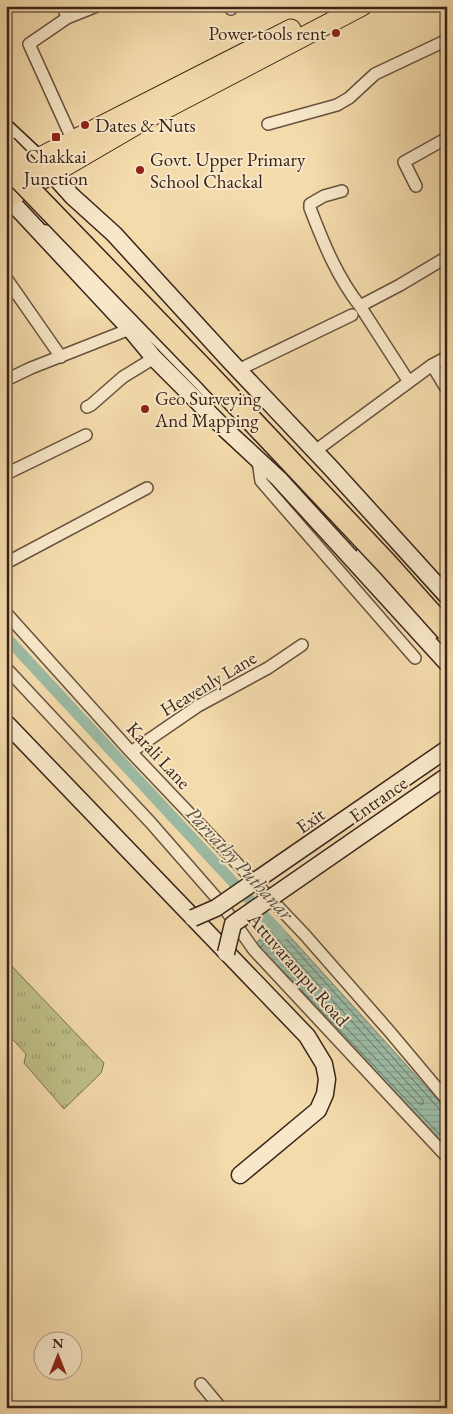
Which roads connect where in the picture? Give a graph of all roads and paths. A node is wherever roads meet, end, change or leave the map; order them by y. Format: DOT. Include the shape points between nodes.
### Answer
graph roads {
  1 [pos="62,6"];
  2 [pos="97,6"];
  3 [pos="336,6"];
  4 [pos="362,6"];
  5 [pos="67,18"];
  6 [pos="447,40"];
  7 [pos="268,124"];
  8 [pos="6,128"];
  9 [pos="447,138"];
  10 [pos="73,141"];
  11 [pos="6,146"];
  12 [pos="6,165"];
  13 [pos="24,172"];
  14 [pos="52,174"];
  15 [pos="416,186"];
  16 [pos="342,191"];
  17 [pos="7,197"];
  18 [pos="40,233"];
  19 [pos="447,258"];
  20 [pos="6,278"];
  21 [pos="360,306"];
  22 [pos="352,315"];
  23 [pos="130,329"];
  24 [pos="61,357"];
  25 [pos="447,357"];
  26 [pos="154,358"];
  27 [pos="432,365"];
  28 [pos="238,370"];
  29 [pos="7,377"];
  30 [pos="409,382"];
  31 [pos="447,390"];
  32 [pos="87,407"];
  33 [pos="86,435"];
  34 [pos="315,451"];
  35 [pos="258,461"];
  36 [pos="6,474"];
  37 [pos="147,488"];
  38 [pos="6,563"];
  39 [pos="447,596"];
  40 [pos="447,609"];
  41 [pos="6,613"];
  42 [pos="447,631"];
  43 [pos="302,645"];
  44 [pos="447,647"];
  45 [pos="415,658"];
  46 [pos="447,663"];
  47 [pos="6,668"];
  48 [pos="6,723"];
  49 [pos="447,750"];
  50 [pos="131,752"];
  51 [pos="447,776"];
  52 [pos="193,918"];
  53 [pos="226,952"];
  54 [pos="447,1100"];
  55 [pos="447,1157"];
  56 [pos="240,1175"];
  57 [pos="201,1384"];
  58 [pos="221,1408"];
  1 -- 5 [label="street"];
  2 -- 5 [label="street"];
  3 -- 10 [label="main road"];
  4 -- 14 [label="main road" via="148,118"];
  5 -- 10 [label="street" via="29,44"];
  6 -- 7 [label="street" via="375,74 337,106"];
  8 -- 13 [label="street"];
  9 -- 15 [label="street" via="404,162"];
  10 -- 13 [label="main road"];
  11 -- 13 [label="highway, bridge"];
  12 -- 13 [label="highway, bridge"];
  13 -- 14 [label="street"];
  13 -- 40 [label="highway" via="218,365"];
  13 -- 42 [label="highway, bridge"];
  14 -- 17 [label="main road"];
  14 -- 28 [label="street" via="114,234"];
  16 -- 21 [label="street" via="324,196 310,204 310,208 326,250"];
  17 -- 18 [label="street"];
  18 -- 23 [label="street"];
  18 -- 44 [label="street" via="55,236 66,244 276,454"];
  19 -- 21 [label="street"];
  20 -- 24 [label="street"];
  21 -- 30 [label="street"];
  22 -- 28 [label="street"];
  23 -- 24 [label="street"];
  23 -- 26 [label="street"];
  24 -- 29 [label="street"];
  25 -- 27 [label="street"];
  26 -- 32 [label="street" via="123,377"];
  26 -- 35 [label="street"];
  27 -- 30 [label="street"];
  27 -- 31 [label="street"];
  28 -- 34 [label="street"];
  30 -- 34 [label="street"];
  33 -- 36 [label="street"];
  34 -- 39 [label="street"];
  35 -- 45 [label="street" via="261,481"];
  35 -- 46 [label="street" via="279,479"];
  37 -- 38 [label="street"];
  41 -- 50 [label="street, Karali Lane"];
  43 -- 50 [label="street, Heavenly Lane" via="268,668 198,706"];
  47 -- 55 [label="street, Attuvarampu Road" via="151,823 220,902 254,950"];
  48 -- 52 [label="street"];
  49 -- 52 [label="street, Exit, bridge" via="216,908"];
  50 -- 54 [label="street, Karali Lane" via="305,935"];
  51 -- 53 [label="street, Entrance, bridge" via="233,924"];
  52 -- 53 [label="street"];
  53 -- 56 [label="street" via="307,1036 324,1064 326,1079 326,1094 318,1110"];
  57 -- 58 [label="street"];
}
